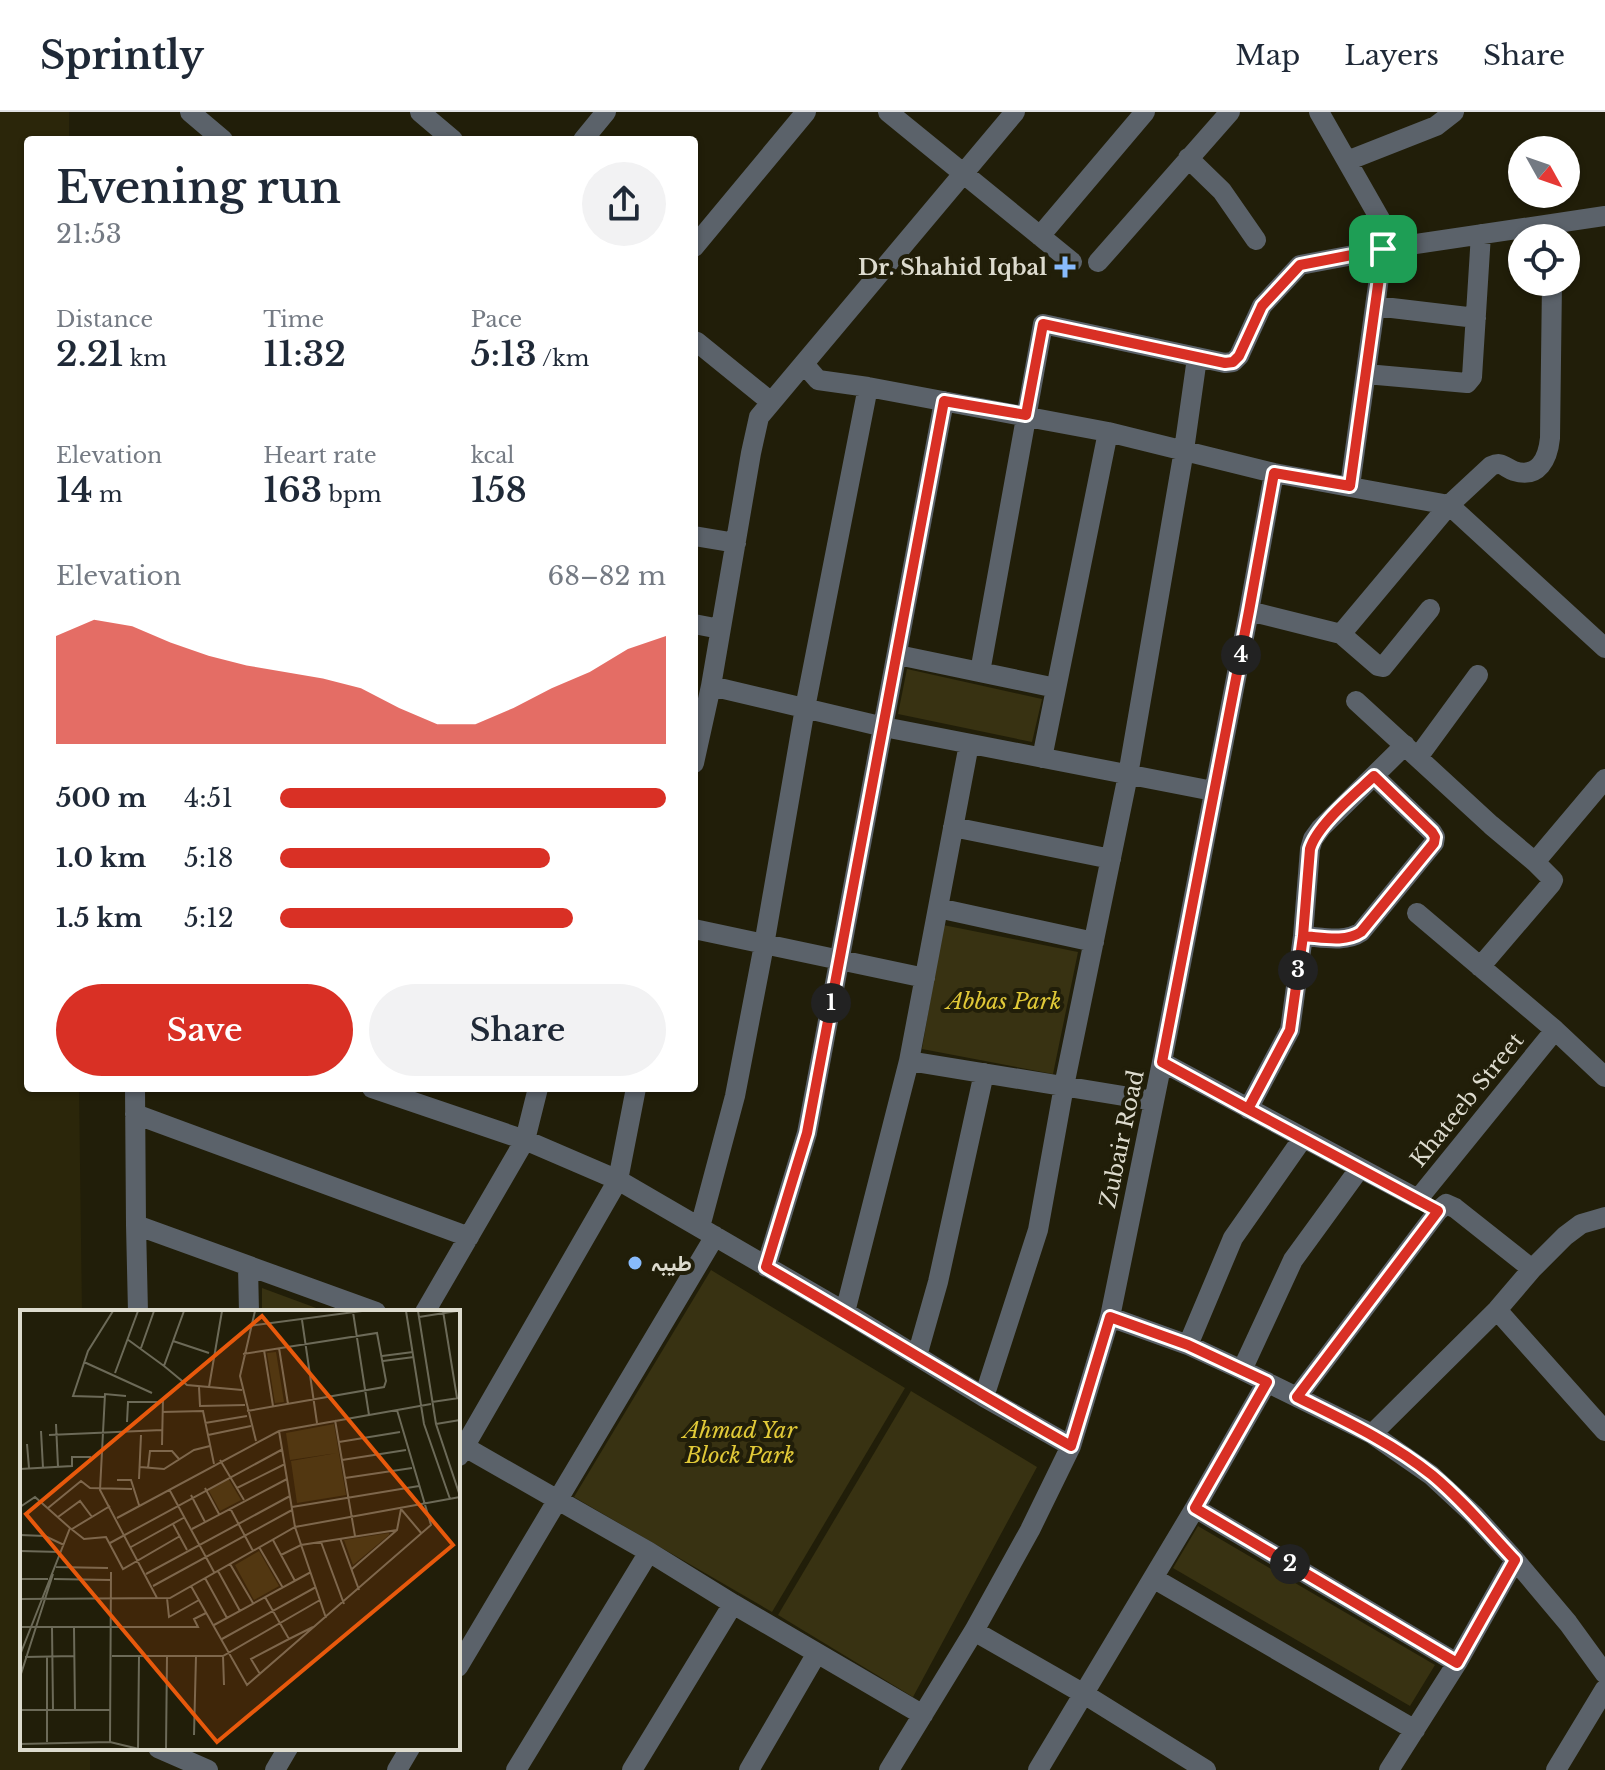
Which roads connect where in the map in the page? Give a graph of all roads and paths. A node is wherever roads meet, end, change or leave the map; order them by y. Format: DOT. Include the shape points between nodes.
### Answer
graph roads {
  1 [pos="190,112"];
  2 [pos="420,112"];
  3 [pos="606,112"];
  4 [pos="806,112"];
  5 [pos="888,112"];
  6 [pos="1015,112"];
  7 [pos="1145,112"];
  8 [pos="1230,112"];
  9 [pos="1454,112"];
  10 [pos="1328,116"];
  11 [pos="218,136"];
  12 [pos="448,136"];
  13 [pos="586,136"];
  14 [pos="1188,158"];
  15 [pos="1347,161"];
  16 [pos="963,173"];
  17 [pos="1605,216"];
  18 [pos="1577,224"];
  19 [pos="1508,233"];
  20 [pos="1481,234"];
  21 [pos="1040,236"];
  22 [pos="1256,240"];
  23 [pos="698,242"];
  24 [pos="1390,248"];
  25 [pos="1072,262"];
  26 [pos="1098,262"];
  27 [pos="1552,296"];
  28 [pos="1375,306"];
  29 [pos="1476,318"];
  30 [pos="698,343"];
  31 [pos="1197,358"];
  32 [pos="804,364"];
  33 [pos="1366,374"];
  34 [pos="868,387"];
  35 [pos="944,401"];
  36 [pos="771,402"];
  37 [pos="1026,415"];
  38 [pos="1108,432"];
  39 [pos="1184,450"];
  40 [pos="1274,473"];
  41 [pos="1350,486"];
  42 [pos="1449,505"];
  43 [pos="698,537"];
  44 [pos="736,543"];
  45 [pos="1430,609"];
  46 [pos="1249,611"];
  47 [pos="698,625"];
  48 [pos="720,629"];
  49 [pos="1341,634"];
  50 [pos="1605,648"];
  51 [pos="898,655"];
  52 [pos="980,672"];
  53 [pos="1478,675"];
  54 [pos="1056,688"];
  55 [pos="704,699"];
  56 [pos="1356,701"];
  57 [pos="805,708"];
  58 [pos="884,727"];
  59 [pos="698,737"];
  60 [pos="969,744"];
  61 [pos="1411,751"];
  62 [pos="1042,758"];
  63 [pos="1128,775"];
  64 [pos="1374,776"];
  65 [pos="1605,779"];
  66 [pos="1213,791"];
  67 [pos="953,827"];
  68 [pos="1111,859"];
  69 [pos="1535,862"];
  70 [pos="938,908"];
  71 [pos="1417,913"];
  72 [pos="698,930"];
  73 [pos="1303,936"];
  74 [pos="1094,942"];
  75 [pos="764,945"];
  76 [pos="839,961"];
  77 [pos="1480,967"];
  78 [pos="925,978"];
  79 [pos="1555,1030"];
  80 [pos="909,1061"];
  81 [pos="1162,1062"];
  82 [pos="1601,1065"];
  83 [pos="984,1073"];
  84 [pos="1064,1086"];
  85 [pos="135,1092"];
  86 [pos="385,1092"];
  87 [pos="537,1092"];
  88 [pos="635,1092"];
  89 [pos="1154,1101"];
  90 [pos="1248,1109"];
  91 [pos="135,1114"];
  92 [pos="1303,1138"];
  93 [pos="525,1140"];
  94 [pos="1360,1168"];
  95 [pos="618,1180"];
  96 [pos="1418,1199"];
  97 [pos="1438,1211"];
  98 [pos="1605,1217"];
  99 [pos="136,1225"];
  100 [pos="707,1232"];
  101 [pos="469,1237"];
  102 [pos="248,1266"];
  103 [pos="766,1267"];
  104 [pos="1532,1269"];
  105 [pos="138,1310"];
  106 [pos="249,1310"];
  107 [pos="370,1310"];
  108 [pos="426,1310"];
  109 [pos="1497,1310"];
  110 [pos="845,1312"];
  111 [pos="1110,1317"];
  112 [pos="1188,1345"];
  113 [pos="917,1356"];
  114 [pos="1242,1370"];
  115 [pos="1267,1382"];
  116 [pos="984,1397"];
  117 [pos="1297,1397"];
  118 [pos="1605,1431"];
  119 [pos="1372,1434"];
  120 [pos="1071,1446"];
  121 [pos="460,1449"];
  122 [pos="557,1500"];
  123 [pos="1195,1508"];
  124 [pos="649,1552"];
  125 [pos="1515,1560"];
  126 [pos="1153,1578"];
  127 [pos="733,1604"];
  128 [pos="974,1631"];
  129 [pos="817,1653"];
  130 [pos="1457,1663"];
  131 [pos="460,1664"];
  132 [pos="1605,1674"];
  133 [pos="1605,1689"];
  134 [pos="1084,1694"];
  135 [pos="923,1715"];
  136 [pos="1415,1730"];
  137 [pos="163,1750"];
  138 [pos="287,1750"];
  139 [pos="409,1750"];
  140 [pos="208,1770"];
  141 [pos="275,1770"];
  142 [pos="397,1770"];
  143 [pos="516,1770"];
  144 [pos="632,1770"];
  145 [pos="749,1770"];
  146 [pos="889,1770"];
  147 [pos="1038,1770"];
  148 [pos="1206,1770"];
  149 [pos="1389,1770"];
  150 [pos="1556,1770"];
  1 -- 11 [label="street"];
  2 -- 12 [label="street"];
  3 -- 13 [label="street"];
  4 -- 23 [label="street"];
  5 -- 16 [label="street"];
  6 -- 16 [label="street"];
  7 -- 21 [label="street"];
  8 -- 14 [label="street"];
  9 -- 15 [label="street" via="1436,126"];
  10 -- 15 [label="street"];
  14 -- 22 [label="street" via="1222,191"];
  14 -- 26 [label="street"];
  15 -- 24 [label="street"];
  16 -- 21 [label="street"];
  16 -- 32 [label="street"];
  17 -- 18 [label="street"];
  19 -- 20 [label="street"];
  20 -- 24 [label="street"];
  20 -- 29 [label="street"];
  21 -- 25 [label="street"];
  24 -- 28 [label="street"];
  24 -- 31 [label="street" via="1300,265 1262,306 1233,362"];
  27 -- 42 [label="street" via="1548,454 1540,468 1527,473 1497,463 1491,466"];
  28 -- 29 [label="street"];
  28 -- 33 [label="street"];
  29 -- 33 [label="street" via="1472,377 1467,383"];
  30 -- 36 [label="street"];
  31 -- 37 [label="street" via="1043,324"];
  31 -- 39 [label="street"];
  32 -- 34 [label="street" via="818,380"];
  32 -- 36 [label="street"];
  33 -- 41 [label="street"];
  34 -- 35 [label="street"];
  34 -- 57 [label="street"];
  35 -- 37 [label="street"];
  35 -- 51 [label="street"];
  36 -- 44 [label="street" via="759,417"];
  37 -- 38 [label="street"];
  37 -- 52 [label="street"];
  38 -- 39 [label="street"];
  38 -- 54 [label="street"];
  39 -- 40 [label="street"];
  39 -- 63 [label="street"];
  40 -- 41 [label="street"];
  40 -- 46 [label="street, Zubair Road"];
  41 -- 42 [label="street"];
  42 -- 49 [label="street"];
  42 -- 50 [label="street"];
  43 -- 44 [label="street"];
  44 -- 48 [label="street"];
  45 -- 49 [label="street" via="1383,667"];
  46 -- 49 [label="street"];
  46 -- 66 [label="street, Zubair Road"];
  47 -- 48 [label="street"];
  48 -- 55 [label="street"];
  51 -- 52 [label="street"];
  51 -- 58 [label="street"];
  52 -- 54 [label="street"];
  53 -- 61 [label="street"];
  54 -- 62 [label="street"];
  55 -- 57 [label="street"];
  55 -- 59 [label="street"];
  56 -- 61 [label="street"];
  57 -- 58 [label="street"];
  57 -- 75 [label="street"];
  58 -- 60 [label="street"];
  58 -- 76 [label="street"];
  60 -- 62 [label="street"];
  60 -- 67 [label="street"];
  61 -- 64 [label="street"];
  61 -- 69 [label="street"];
  62 -- 63 [label="street"];
  63 -- 66 [label="street"];
  63 -- 68 [label="street"];
  64 -- 73 [label="street" via="1313,839"];
  64 -- 73 [label="street" via="1432,832 1434,843 1361,932 1345,938"];
  65 -- 69 [label="street"];
  66 -- 81 [label="street, Zubair Road"];
  67 -- 68 [label="street"];
  67 -- 70 [label="street"];
  68 -- 74 [label="street"];
  69 -- 77 [label="street" via="1552,877 1551,884"];
  70 -- 74 [label="street"];
  70 -- 78 [label="street"];
  71 -- 77 [label="street"];
  72 -- 75 [label="street"];
  73 -- 90 [label="street" via="1290,1030"];
  74 -- 84 [label="street"];
  75 -- 76 [label="street"];
  75 -- 100 [label="street"];
  76 -- 78 [label="street"];
  76 -- 103 [label="street" via="807,1133"];
  77 -- 79 [label="street"];
  78 -- 80 [label="street"];
  79 -- 82 [label="street"];
  79 -- 96 [label="street, Khateeb Street"];
  80 -- 83 [label="street"];
  80 -- 110 [label="street"];
  81 -- 89 [label="street, Zubair Road"];
  81 -- 90 [label="street, Khateeb Street"];
  83 -- 84 [label="street"];
  83 -- 113 [label="street"];
  84 -- 89 [label="street"];
  84 -- 116 [label="street" via="1038,1230"];
  85 -- 91 [label="street"];
  86 -- 93 [label="street"];
  87 -- 93 [label="street"];
  88 -- 95 [label="street"];
  89 -- 111 [label="street, Zubair Road"];
  90 -- 92 [label="street, Khateeb Street"];
  91 -- 99 [label="street"];
  91 -- 101 [label="street"];
  92 -- 94 [label="street, Khateeb Street"];
  92 -- 112 [label="street" via="1233,1238"];
  93 -- 95 [label="street"];
  93 -- 101 [label="street"];
  94 -- 96 [label="street, Khateeb Street"];
  94 -- 114 [label="street" via="1293,1260"];
  95 -- 100 [label="street"];
  95 -- 121 [label="street"];
  96 -- 97 [label="street"];
  97 -- 104 [label="street" via="1446,1204 1455,1208"];
  97 -- 117 [label="street"];
  98 -- 104 [label="street" via="1581,1224"];
  99 -- 102 [label="street"];
  99 -- 105 [label="street"];
  100 -- 103 [label="street"];
  100 -- 122 [label="street"];
  101 -- 108 [label="street"];
  102 -- 106 [label="street"];
  102 -- 107 [label="street"];
  103 -- 110 [label="street"];
  104 -- 109 [label="street"];
  109 -- 118 [label="street"];
  109 -- 119 [label="street"];
  110 -- 113 [label="street"];
  111 -- 112 [label="street"];
  111 -- 120 [label="street, Zubair Road"];
  112 -- 114 [label="street"];
  113 -- 116 [label="street"];
  114 -- 115 [label="street"];
  115 -- 117 [label="street"];
  115 -- 123 [label="street"];
  116 -- 120 [label="street"];
  117 -- 119 [label="street"];
  119 -- 125 [label="street" via="1431,1475"];
  120 -- 128 [label="street, Zubair Road"];
  121 -- 122 [label="street"];
  122 -- 124 [label="street"];
  122 -- 131 [label="street"];
  123 -- 126 [label="street"];
  123 -- 130 [label="street"];
  124 -- 127 [label="street"];
  124 -- 143 [label="street"];
  125 -- 130 [label="street"];
  125 -- 132 [label="street"];
  126 -- 134 [label="street"];
  126 -- 136 [label="street"];
  127 -- 129 [label="street"];
  127 -- 144 [label="street"];
  128 -- 134 [label="street"];
  128 -- 135 [label="street, Zubair Road"];
  129 -- 135 [label="street"];
  129 -- 145 [label="street"];
  130 -- 136 [label="street"];
  133 -- 150 [label="street"];
  134 -- 147 [label="street"];
  134 -- 148 [label="street"];
  135 -- 146 [label="street, Zubair Road"];
  136 -- 149 [label="street"];
  137 -- 140 [label="street"];
  138 -- 141 [label="street"];
  139 -- 142 [label="street"];
}
